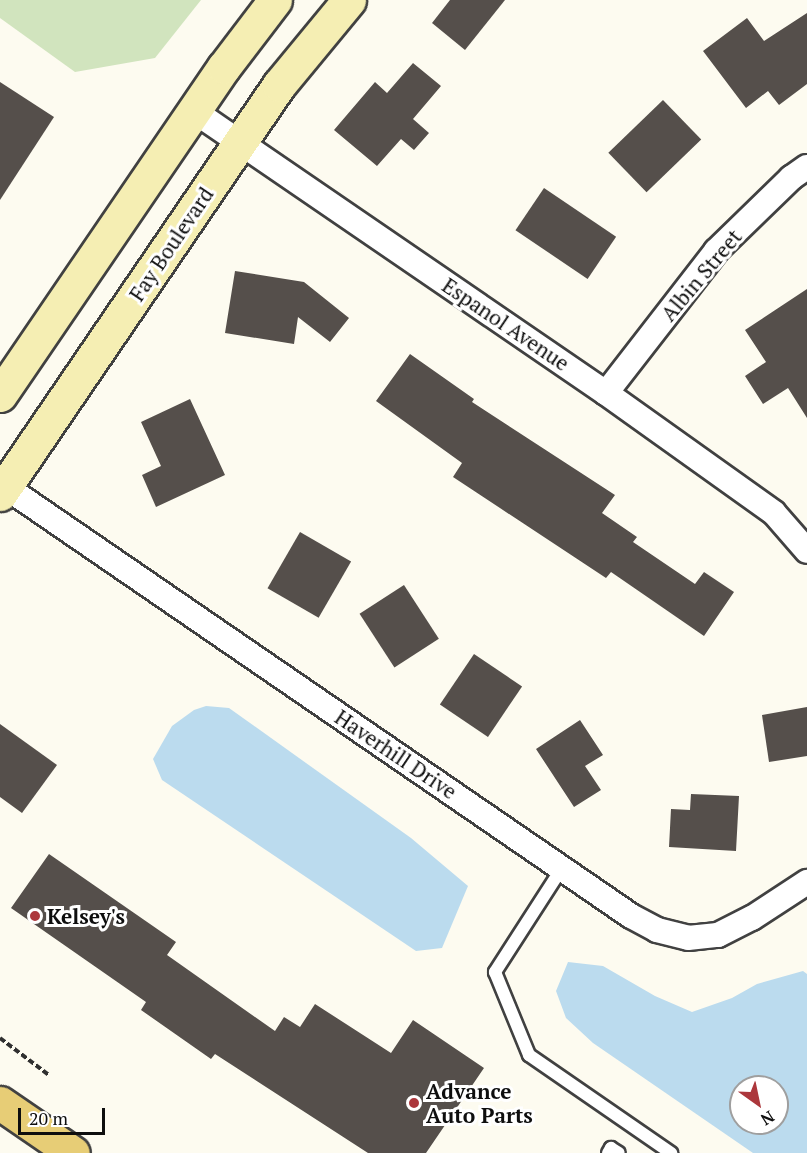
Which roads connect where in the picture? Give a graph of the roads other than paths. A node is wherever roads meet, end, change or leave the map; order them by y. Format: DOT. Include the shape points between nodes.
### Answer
graph roads {
  1 [pos="275,0"];
  2 [pos="349,0"];
  3 [pos="195,111"];
  4 [pos="240,141"];
  5 [pos="807,167"];
  6 [pos="606,393"];
  7 [pos="0,395"];
  8 [pos="2,488"];
  9 [pos="807,551"];
  10 [pos="562,868"];
  11 [pos="807,882"];
  12 [pos="0,1103"];
  13 [pos="73,1153"];
  14 [pos="608,1153"];
  15 [pos="619,1153"];
  16 [pos="671,1153"];
  1 -- 3 [label="main road"];
  2 -- 4 [label="main road, Fay Boulevard" via="279,85"];
  3 -- 4 [label="street, Espanol Avenue"];
  3 -- 7 [label="main road"];
  4 -- 6 [label="street, Espanol Avenue"];
  4 -- 8 [label="main road, Fay Boulevard"];
  5 -- 6 [label="street, Albin Street" via="717,251"];
  6 -- 9 [label="street, Espanol Avenue" via="774,513"];
  8 -- 10 [label="street, Haverhill Drive"];
  10 -- 11 [label="street, Haverhill Drive" via="631,916 657,930 688,938 718,935"];
  10 -- 16 [label="lane" via="495,972 529,1055"];
  12 -- 13 [label="main road"];
  14 -- 15 [label="lane" via="611,1148"];
}
